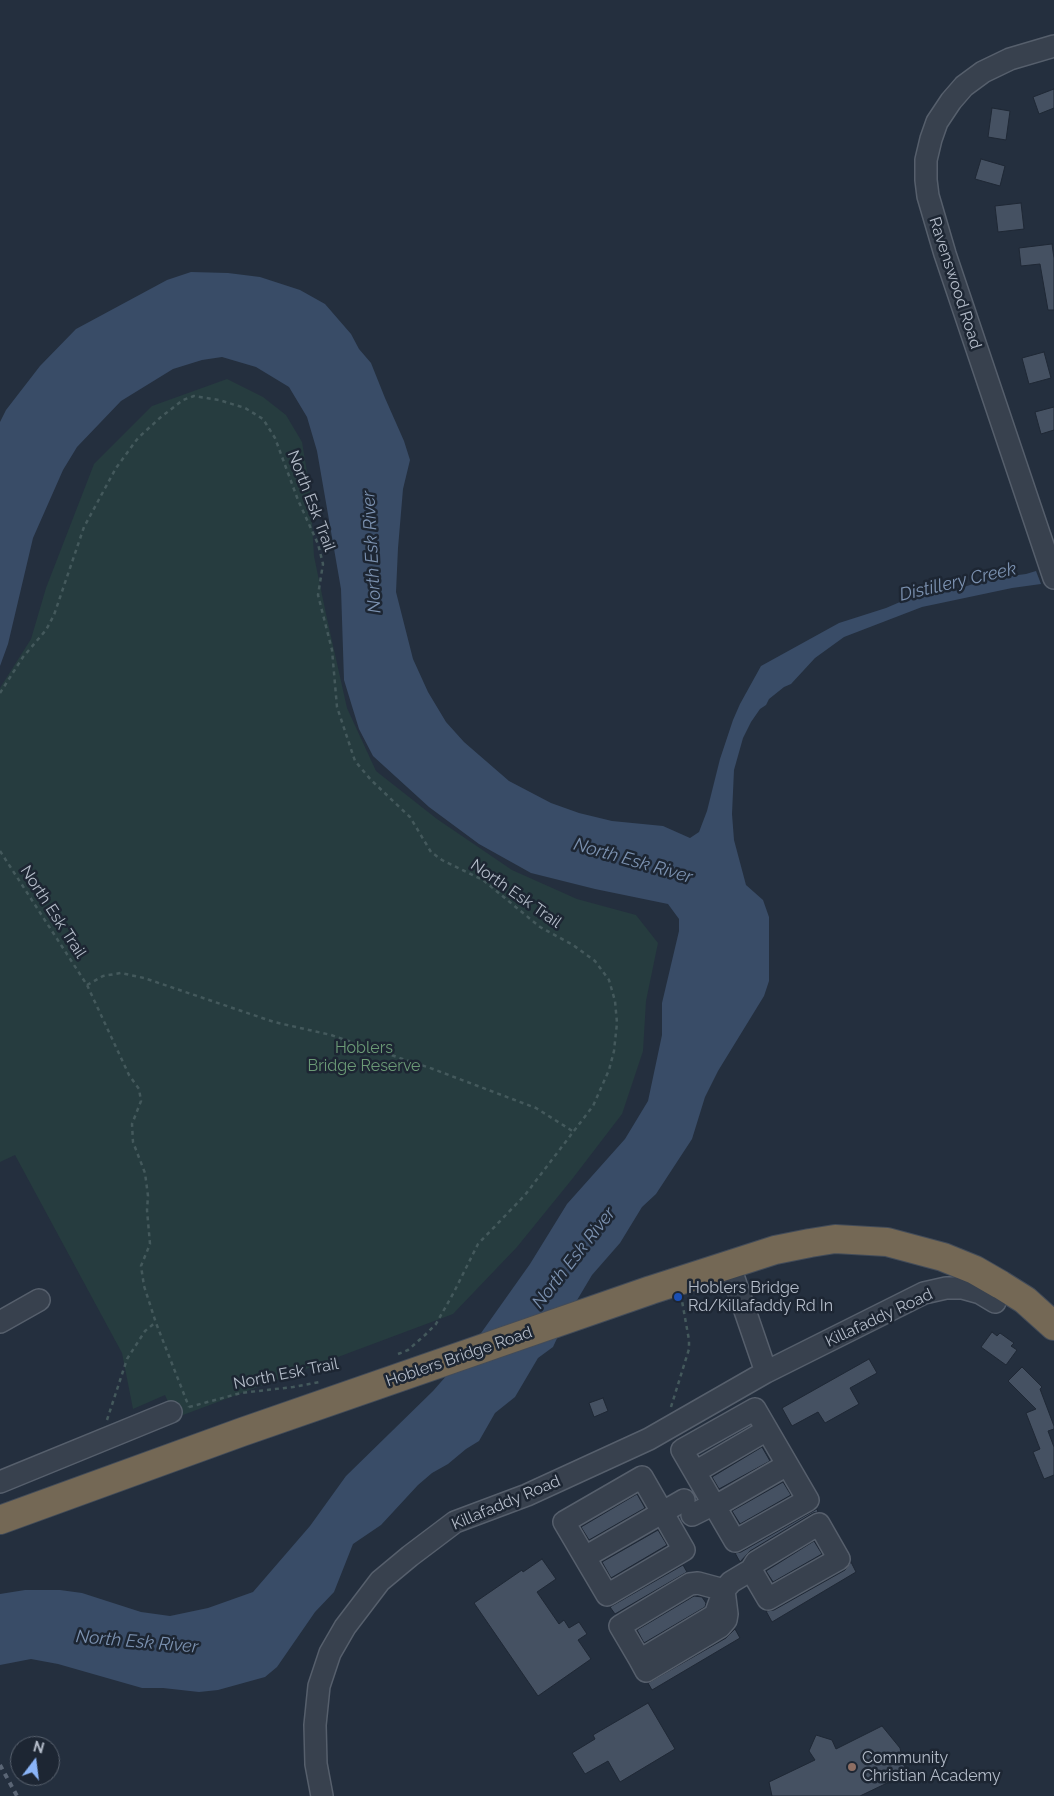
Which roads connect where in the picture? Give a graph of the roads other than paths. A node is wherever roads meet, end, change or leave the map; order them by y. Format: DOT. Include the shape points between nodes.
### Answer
graph roads {
  1 [pos="1054,46"];
  2 [pos="1054,578"];
  3 [pos="729,1264"];
  4 [pos="39,1300"];
  5 [pos="995,1302"];
  6 [pos="0,1322"];
  7 [pos="1054,1326"];
  8 [pos="766,1372"];
  9 [pos="180,1409"];
  10 [pos="787,1465"];
  11 [pos="0,1482"];
  12 [pos="714,1504"];
  13 [pos="663,1513"];
  14 [pos="0,1520"];
  15 [pos="585,1557"];
  16 [pos="751,1570"];
  17 [pos="728,1586"];
  18 [pos="322,1796"];
  1 -- 2 [label="street, Ravenswood Road" via="1010,60 983,72 964,86 938,122 926,160 933,218"];
  3 -- 7 [label="highway, Hoblers Bridge Road" via="775,1250 835,1240 887,1242 943,1257 975,1270 1025,1300"];
  3 -- 8 [label="street"];
  3 -- 14 [label="highway, Hoblers Bridge Road" via="242,1432"];
  4 -- 6 [label="street"];
  5 -- 8 [label="street, Killafaddy Road" via="962,1288 924,1293"];
  8 -- 18 [label="street, Killafaddy Road" via="649,1439 527,1496 455,1522 380,1582 345,1627 330,1654 319,1686 316,1764"];
  9 -- 11 [label="street"];
  10 -- 12 [label="street"];
  10 -- 12 [label="street" via="808,1500 735,1541"];
  10 -- 12 [label="street" via="755,1409 682,1450"];
  12 -- 13 [label="street"];
  13 -- 15 [label="street"];
  13 -- 15 [label="street" via="642,1477 564,1522"];
  13 -- 15 [label="street" via="684,1550 607,1595"];
  16 -- 17 [label="street"];
  17 -- 17 [label="street" via="726,1620 720,1627 646,1671 620,1626 690,1584"];
}
